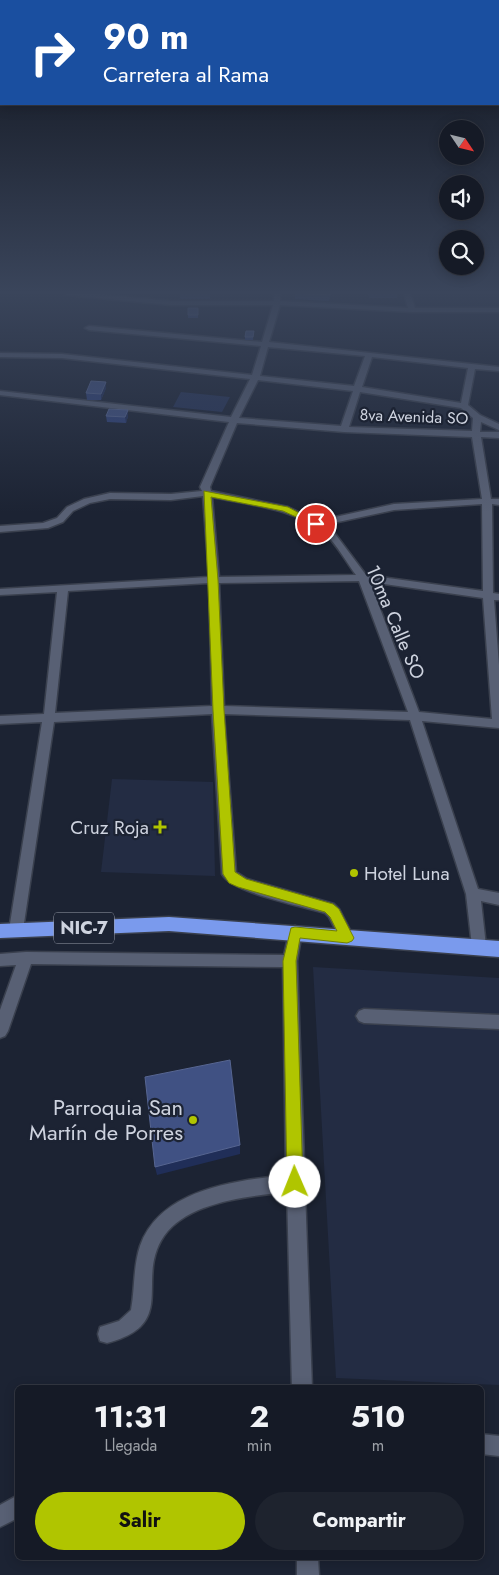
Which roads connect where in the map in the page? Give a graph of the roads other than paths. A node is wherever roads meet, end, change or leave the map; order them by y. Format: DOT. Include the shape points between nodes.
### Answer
graph roads {
  1 [pos="154,366"];
  2 [pos="259,366"];
  3 [pos="365,366"];
  4 [pos="472,366"];
  5 [pos="482,366"];
  6 [pos="499,369"];
  7 [pos="255,378"];
  8 [pos="358,389"];
  9 [pos="0,393"];
  10 [pos="464,406"];
  11 [pos="477,417"];
  12 [pos="234,420"];
  13 [pos="499,427"];
  14 [pos="344,428"];
  15 [pos="476,434"];
  16 [pos="499,435"];
  17 [pos="207,493"];
  18 [pos="487,501"];
  19 [pos="499,502"];
  20 [pos="316,524"];
  21 [pos="0,529"];
  22 [pos="363,578"];
  23 [pos="214,580"];
  24 [pos="63,587"];
  25 [pos="0,592"];
  26 [pos="494,596"];
  27 [pos="218,710"];
  28 [pos="415,716"];
  29 [pos="49,718"];
  30 [pos="0,720"];
  31 [pos="499,724"];
  32 [pos="473,894"];
  33 [pos="499,899"];
  34 [pos="8,930"];
  35 [pos="295,932"];
  36 [pos="347,938"];
  37 [pos="479,946"];
  38 [pos="499,949"];
  39 [pos="26,958"];
  40 [pos="0,960"];
  41 [pos="290,961"];
  42 [pos="364,1016"];
  43 [pos="499,1022"];
  44 [pos="0,1031"];
  45 [pos="295,1182"];
  46 [pos="107,1334"];
  47 [pos="302,1385"];
  48 [pos="484,1444"];
  49 [pos="499,1446"];
  50 [pos="15,1506"];
  51 [pos="0,1517"];
  52 [pos="308,1560"];
  53 [pos="308,1575"];
  1 -- 7 [label="street"];
  2 -- 7 [label="street"];
  3 -- 8 [label="street"];
  4 -- 10 [label="street"];
  5 -- 6 [label="street"];
  7 -- 8 [label="street"];
  7 -- 12 [label="street"];
  8 -- 10 [label="street"];
  8 -- 14 [label="street"];
  9 -- 12 [label="street, 8va Avenida SO"];
  10 -- 11 [label="street"];
  11 -- 13 [label="street"];
  11 -- 15 [label="street"];
  12 -- 14 [label="street, 8va Avenida SO"];
  12 -- 17 [label="street" via="205,487"];
  14 -- 15 [label="street, 8va Avenida SO"];
  15 -- 16 [label="street, 8va Avenida SO"];
  15 -- 18 [label="street"];
  17 -- 20 [label="street, 10ma Calle SO" via="285,509"];
  17 -- 21 [label="street, 10ma Calle SO" via="171,497 110,496 87,500 70,509 60,520 45,526"];
  17 -- 23 [label="street"];
  18 -- 19 [label="street"];
  18 -- 20 [label="street" via="394,507"];
  18 -- 26 [label="street"];
  20 -- 22 [label="street, 10ma Calle SO" via="330,533"];
  22 -- 23 [label="street"];
  22 -- 26 [label="street"];
  22 -- 28 [label="street, 10ma Calle SO"];
  23 -- 24 [label="street"];
  23 -- 27 [label="street"];
  24 -- 25 [label="street"];
  24 -- 29 [label="street"];
  26 -- 31 [label="street"];
  27 -- 28 [label="street"];
  27 -- 29 [label="street"];
  27 -- 36 [label="street" via="229,874 243,884 329,908"];
  28 -- 31 [label="street"];
  28 -- 32 [label="street, 10ma Calle SO"];
  29 -- 30 [label="street"];
  29 -- 34 [label="street"];
  32 -- 33 [label="street"];
  32 -- 37 [label="street, 10ma Calle SO"];
  34 -- 35 [label="highway, NIC-7" via="169,924"];
  35 -- 36 [label="highway, NIC-7"];
  35 -- 41 [label="street"];
  36 -- 37 [label="highway, NIC-7"];
  37 -- 38 [label="highway, NIC-7"];
  39 -- 40 [label="street"];
  39 -- 41 [label="street"];
  39 -- 44 [label="street"];
  41 -- 45 [label="street"];
  42 -- 43 [label="street"];
  45 -- 46 [label="street" via="239,1189 202,1200 169,1219 158,1228 149,1246 140,1314 128,1328"];
  45 -- 47 [label="street"];
  48 -- 49 [label="street"];
  50 -- 51 [label="street"];
  52 -- 53 [label="street"];
}
